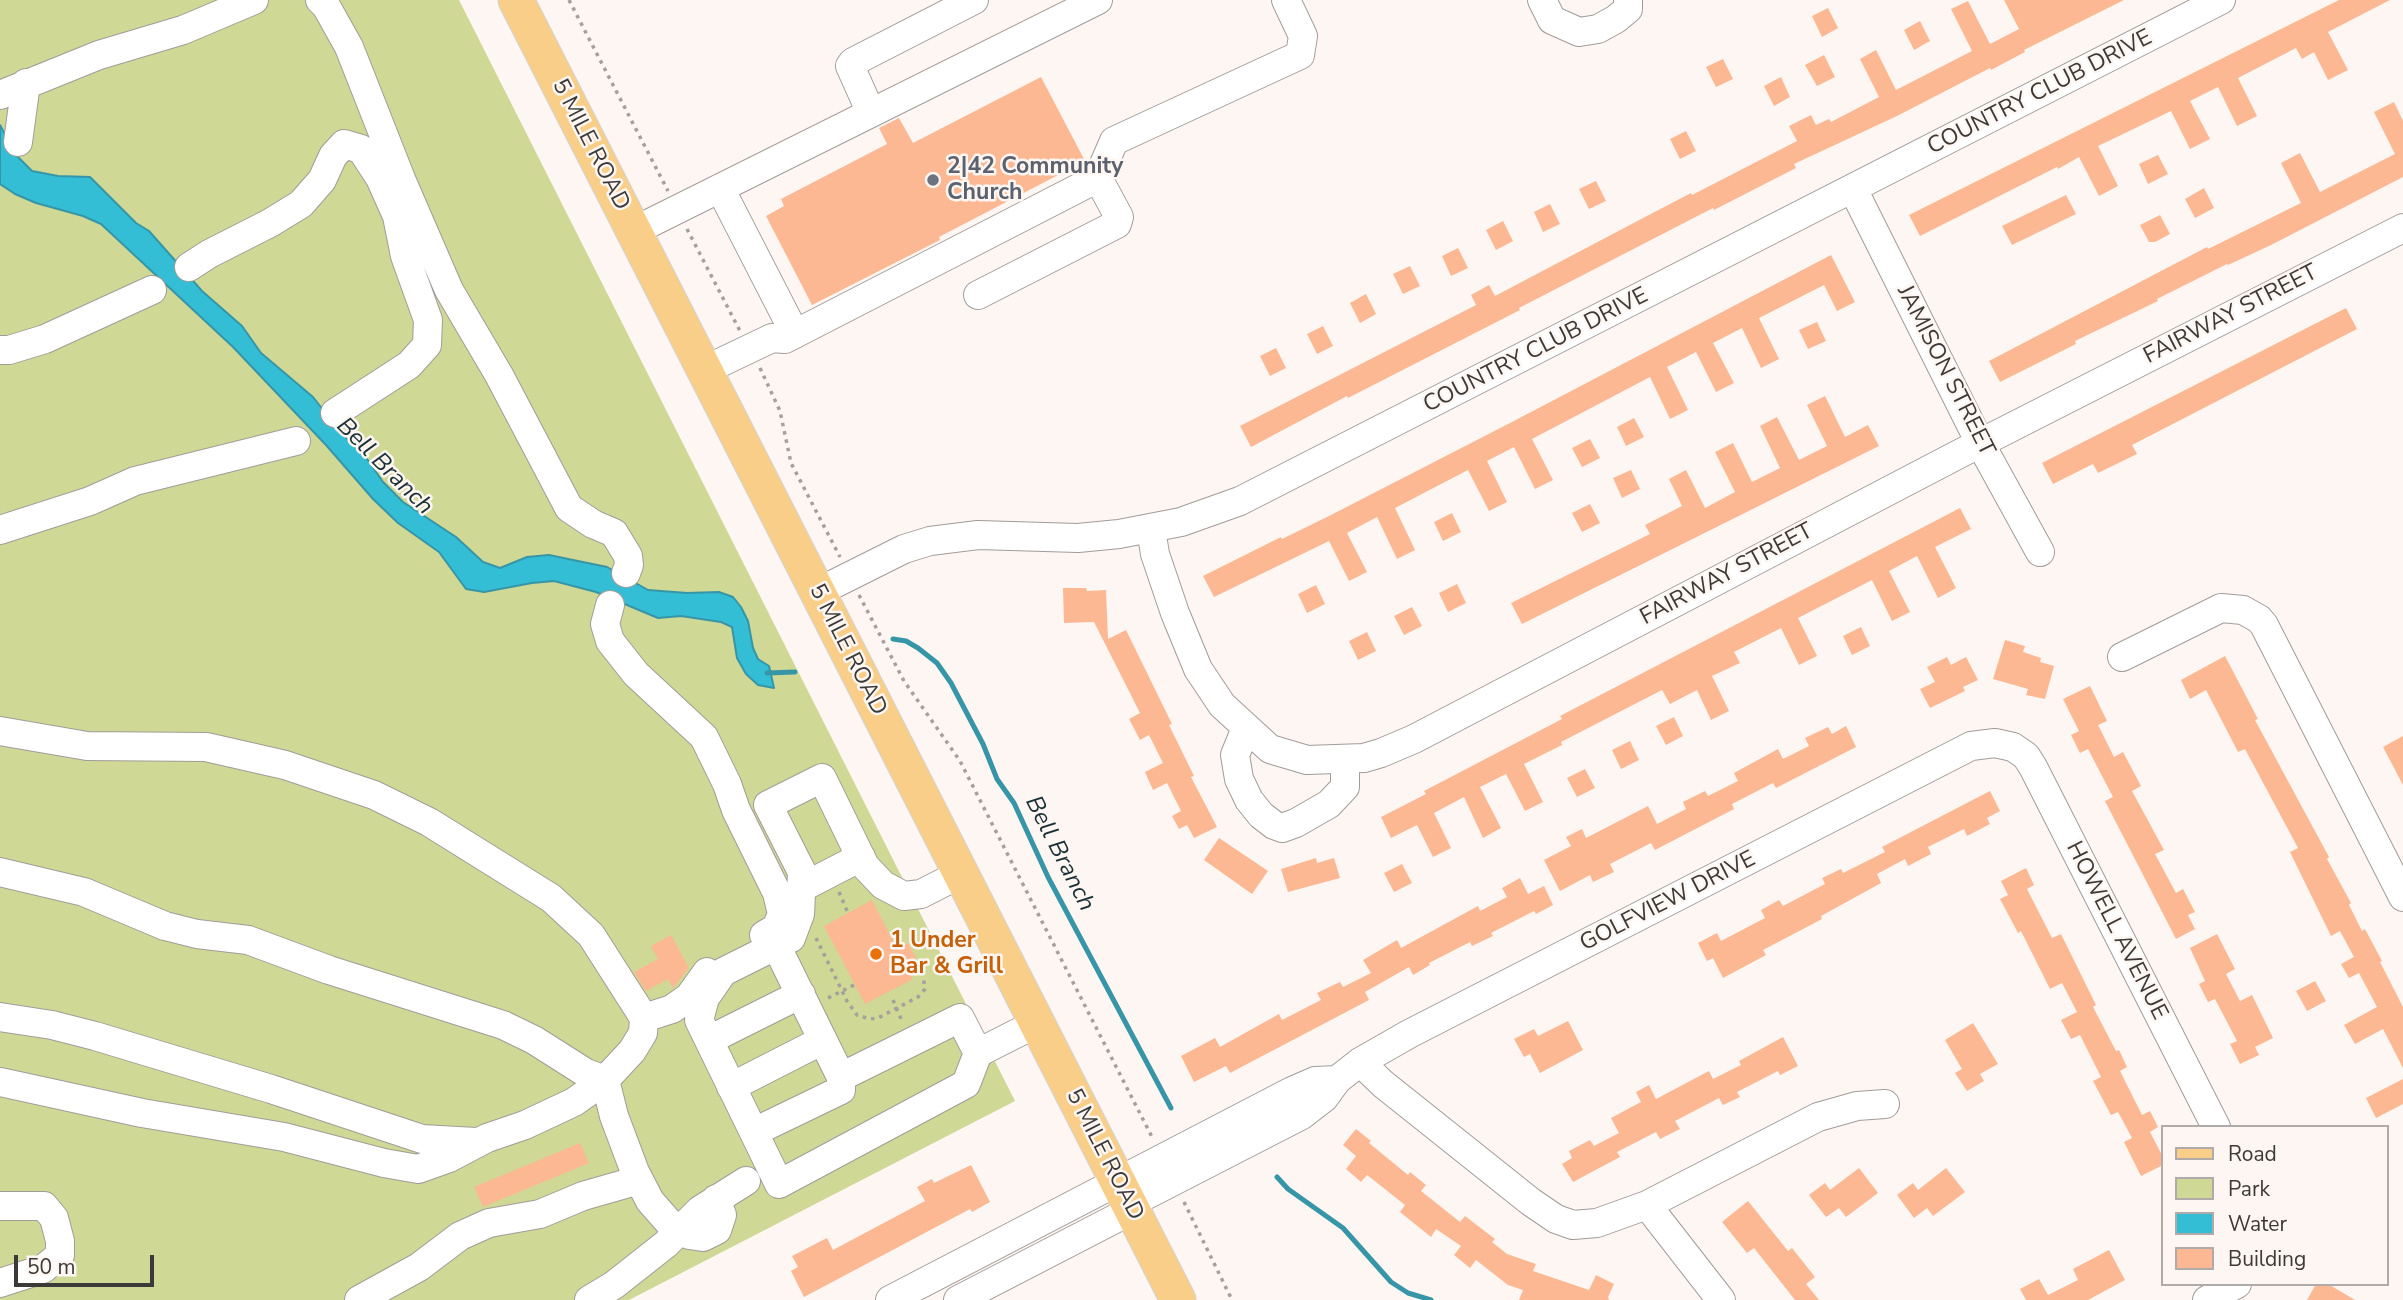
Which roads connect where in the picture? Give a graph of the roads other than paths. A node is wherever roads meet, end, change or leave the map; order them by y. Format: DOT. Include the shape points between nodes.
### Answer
graph roads {
  1 [pos="254,0"];
  2 [pos="320,0"];
  3 [pos="974,0"];
  4 [pos="1098,0"];
  5 [pos="1286,0"];
  6 [pos="1542,0"];
  7 [pos="1628,0"];
  8 [pos="2220,0"];
  9 [pos="521,2"];
  10 [pos="1062,8"];
  11 [pos="26,83"];
  12 [pos="0,95"];
  13 [pos="871,113"];
  14 [pos="18,142"];
  15 [pos="1098,178"];
  16 [pos="720,188"];
  17 [pos="1853,188"];
  18 [pos="2403,228"];
  19 [pos="634,231"];
  20 [pos="189,267"];
  21 [pos="152,290"];
  22 [pos="978,295"];
  23 [pos="795,334"];
  24 [pos="0,349"];
  25 [pos="705,370"];
  26 [pos="335,413"];
  27 [pos="296,441"];
  28 [pos="1980,443"];
  29 [pos="1151,529"];
  30 [pos="0,530"];
  31 [pos="2040,552"];
  32 [pos="626,573"];
  33 [pos="818,592"];
  34 [pos="610,605"];
  35 [pos="2122,657"];
  36 [pos="1246,728"];
  37 [pos="0,732"];
  38 [pos="2006,745"];
  39 [pos="1345,760"];
  40 [pos="861,858"];
  41 [pos="0,872"];
  42 [pos="960,874"];
  43 [pos="801,888"];
  44 [pos="2403,897"];
  45 [pos="776,945"];
  46 [pos="800,994"];
  47 [pos="0,1017"];
  48 [pos="644,1018"];
  49 [pos="1037,1023"];
  50 [pos="709,1040"];
  51 [pos="823,1040"];
  52 [pos="978,1053"];
  53 [pos="1360,1062"];
  54 [pos="841,1076"];
  55 [pos="605,1080"];
  56 [pos="0,1082"];
  57 [pos="731,1087"];
  58 [pos="1885,1104"];
  59 [pos="2215,1125"];
  60 [pos="754,1132"];
  61 [pos="478,1142"];
  62 [pos="639,1180"];
  63 [pos="746,1181"];
  64 [pos="1126,1199"];
  65 [pos="1647,1205"];
  66 [pos="0,1206"];
  67 [pos="680,1230"];
  68 [pos="0,1283"];
  69 [pos="359,1300"];
  70 [pos="589,1300"];
  71 [pos="890,1300"];
  72 [pos="958,1300"];
  73 [pos="1178,1300"];
  74 [pos="1721,1300"];
  1 -- 11 [label="street" via="183,30"];
  2 -- 32 [label="street" via="349,47 449,290 569,508 614,533 628,556"];
  3 -- 13 [label="street" via="853,62 850,66"];
  4 -- 10 [label="street"];
  5 -- 15 [label="street" via="1303,36 1300,55 1114,141"];
  6 -- 7 [label="street" via="1552,20 1579,32 1616,19 1628,9"];
  8 -- 17 [label="street, COUNTRY CLUB DRIVE"];
  9 -- 19 [label="main road, 5 MILE ROAD"];
  10 -- 13 [label="street"];
  11 -- 12 [label="street"];
  11 -- 14 [label="street"];
  13 -- 16 [label="street"];
  15 -- 22 [label="street" via="1119,217 1117,225"];
  15 -- 23 [label="street"];
  16 -- 19 [label="street"];
  16 -- 23 [label="street"];
  17 -- 28 [label="street, JAMISON STREET"];
  17 -- 29 [label="street, COUNTRY CLUB DRIVE" via="1273,486 1207,514"];
  18 -- 28 [label="street, FAIRWAY STREET"];
  19 -- 25 [label="main road, 5 MILE ROAD"];
  20 -- 26 [label="street" via="300,204 322,180 344,144 360,149 397,216 405,256 428,320 427,345 409,365"];
  21 -- 24 [label="street" via="45,339"];
  23 -- 25 [label="street" via="772,338"];
  25 -- 33 [label="main road, 5 MILE ROAD"];
  27 -- 30 [label="street" via="135,481"];
  28 -- 31 [label="street, JAMISON STREET"];
  28 -- 39 [label="street, FAIRWAY STREET" via="1414,739 1381,753"];
  29 -- 33 [label="street, COUNTRY CLUB DRIVE" via="1078,538 978,535 940,539 904,549"];
  29 -- 36 [label="street, FAIRWAY STREET" via="1155,554 1198,669 1222,705"];
  33 -- 42 [label="main road, 5 MILE ROAD"];
  34 -- 48 [label="street" via="605,624 610,641 636,674 704,737 777,893 782,914 776,928 714,963 689,997 672,1009"];
  35 -- 44 [label="street" via="2213,611 2231,607 2251,613 2264,625"];
  36 -- 39 [label="street, FAIRWAY STREET" via="1270,749 1307,760"];
  36 -- 39 [label="street" via="1235,755 1239,779 1261,815 1282,828 1337,796 1345,787"];
  37 -- 48 [label="street" via="87,746 206,747 285,765 374,795 429,822 551,898 591,935"];
  38 -- 53 [label="street, GOLFVIEW DRIVE" via="1971,746"];
  38 -- 59 [label="street, HOWELL AVENUE" via="2026,756 2033,767"];
  40 -- 42 [label="street" via="883,885 904,896 921,894"];
  40 -- 43 [label="street"];
  40 -- 43 [label="street" via="822,778 768,805 802,872"];
  41 -- 55 [label="street" via="84,892 165,926 248,940 503,1025"];
  42 -- 49 [label="main road, 5 MILE ROAD"];
  43 -- 45 [label="street" via="800,914 792,938"];
  45 -- 46 [label="street"];
  45 -- 50 [label="street" via="723,972 705,999 699,1020"];
  46 -- 50 [label="street"];
  46 -- 51 [label="street"];
  47 -- 61 [label="street" via="95,1037 422,1139"];
  48 -- 55 [label="street" via="643,1033 632,1051"];
  49 -- 52 [label="street"];
  49 -- 64 [label="main road, 5 MILE ROAD"];
  50 -- 57 [label="street"];
  51 -- 54 [label="street"];
  51 -- 57 [label="street"];
  52 -- 54 [label="street" via="960,1018"];
  52 -- 60 [label="street" via="966,1084 779,1184"];
  53 -- 64 [label="street, GOLFVIEW DRIVE" via="1337,1080 1315,1081 1292,1091"];
  53 -- 65 [label="street" via="1556,1219 1587,1225"];
  54 -- 60 [label="street" via="841,1090"];
  55 -- 61 [label="street" via="574,1102"];
  55 -- 62 [label="street"];
  56 -- 61 [label="street" via="284,1137 418,1169"];
  57 -- 60 [label="street"];
  58 -- 65 [label="street" via="1818,1117"];
  62 -- 67 [label="street" via="650,1201"];
  62 -- 69 [label="street" via="540,1214 489,1223 460,1236 419,1267"];
  63 -- 67 [label="street" via="716,1199 722,1215 717,1230 703,1237"];
  64 -- 71 [label="street"];
  64 -- 72 [label="street"];
  64 -- 73 [label="main road, 5 MILE ROAD"];
  65 -- 74 [label="street"];
  66 -- 68 [label="street" via="44,1206 54,1218 60,1255 43,1269"];
  67 -- 70 [label="street"];
}
